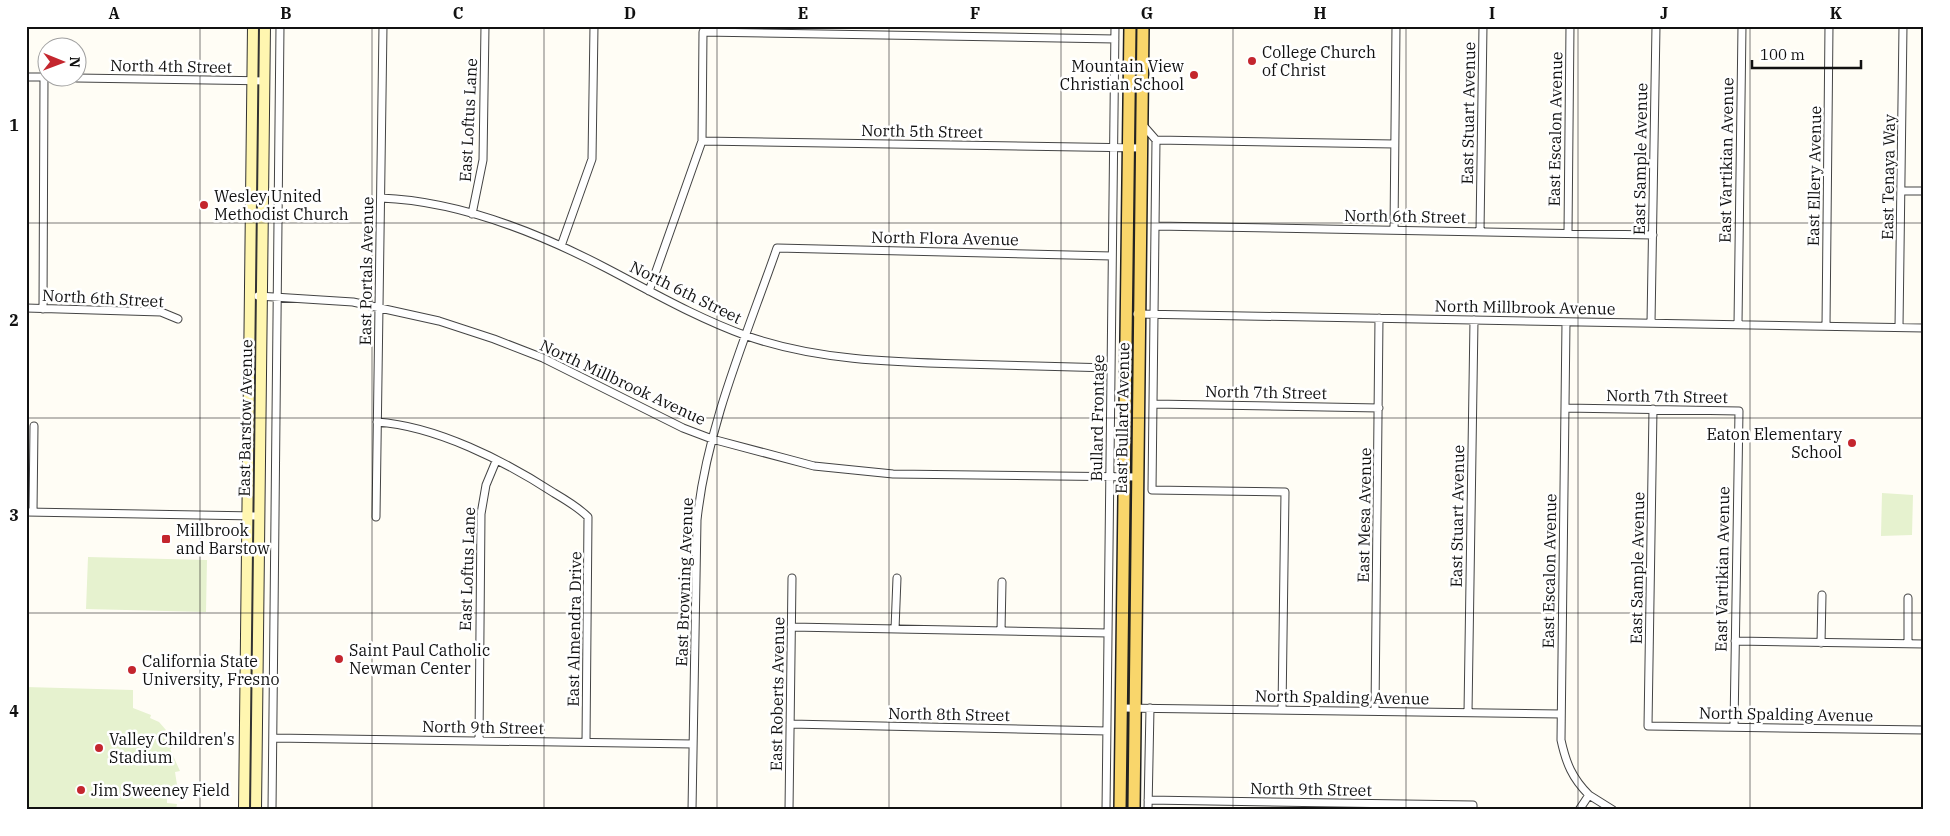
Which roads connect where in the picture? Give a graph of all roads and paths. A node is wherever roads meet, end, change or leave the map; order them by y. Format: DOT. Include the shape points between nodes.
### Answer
graph roads {
  1 [pos="253,26"];
  2 [pos="265,26"];
  3 [pos="280,26"];
  4 [pos="383,26"];
  5 [pos="485,26"];
  6 [pos="594,26"];
  7 [pos="1115,26"];
  8 [pos="1130,26"];
  9 [pos="1144,26"];
  10 [pos="1396,26"];
  11 [pos="1483,26"];
  12 [pos="1570,26"];
  13 [pos="1656,26"];
  14 [pos="1742,26"];
  15 [pos="1829,26"];
  16 [pos="1903,26"];
  17 [pos="1115,39"];
  18 [pos="88,78"];
  19 [pos="252,81"];
  20 [pos="265,81"];
  21 [pos="46,88"];
  22 [pos="1142,124"];
  23 [pos="1156,140"];
  24 [pos="702,141"];
  25 [pos="1394,144"];
  26 [pos="1114,148"];
  27 [pos="1128,148"];
  28 [pos="1141,148"];
  29 [pos="1901,190"];
  30 [pos="1924,191"];
  31 [pos="381,198"];
  32 [pos="472,214"];
  33 [pos="1155,226"];
  34 [pos="1394,230"];
  35 [pos="1480,231"];
  36 [pos="1568,232"];
  37 [pos="1654,235"];
  38 [pos="561,246"];
  39 [pos="777,248"];
  40 [pos="1112,256"];
  41 [pos="649,291"];
  42 [pos="250,295"];
  43 [pos="262,296"];
  44 [pos="278,298"];
  45 [pos="379,306"];
  46 [pos="26,308"];
  47 [pos="42,308"];
  48 [pos="1127,314"];
  49 [pos="1140,314"];
  50 [pos="1154,314"];
  51 [pos="1380,318"];
  52 [pos="178,319"];
  53 [pos="1474,320"];
  54 [pos="1566,322"];
  55 [pos="1651,323"];
  56 [pos="1738,324"];
  57 [pos="1826,326"];
  58 [pos="1900,327"];
  59 [pos="1924,328"];
  60 [pos="747,336"];
  61 [pos="1111,368"];
  62 [pos="1153,404"];
  63 [pos="1379,408"];
  64 [pos="1565,408"];
  65 [pos="1653,409"];
  66 [pos="1738,411"];
  67 [pos="377,422"];
  68 [pos="34,426"];
  69 [pos="712,439"];
  70 [pos="496,460"];
  71 [pos="1110,477"];
  72 [pos="1124,477"];
  73 [pos="1138,477"];
  74 [pos="30,512"];
  75 [pos="247,516"];
  76 [pos="259,516"];
  77 [pos="376,517"];
  78 [pos="792,578"];
  79 [pos="897,578"];
  80 [pos="1002,582"];
  81 [pos="1822,595"];
  82 [pos="1908,598"];
  83 [pos="791,627"];
  84 [pos="895,629"];
  85 [pos="1001,631"];
  86 [pos="1108,633"];
  87 [pos="1735,641"];
  88 [pos="1821,643"];
  89 [pos="1908,644"];
  90 [pos="1924,644"];
  91 [pos="1121,708"];
  92 [pos="1135,708"];
  93 [pos="1150,708"];
  94 [pos="1282,710"];
  95 [pos="1375,711"];
  96 [pos="1468,712"];
  97 [pos="1561,714"];
  98 [pos="790,724"];
  99 [pos="1648,726"];
  100 [pos="1734,727"];
  101 [pos="1924,730"];
  102 [pos="1106,731"];
  103 [pos="273,738"];
  104 [pos="479,740"];
  105 [pos="586,742"];
  106 [pos="693,744"];
  107 [pos="1589,795"];
  108 [pos="1148,800"];
  109 [pos="1473,807"];
  110 [pos="244,810"];
  111 [pos="256,810"];
  112 [pos="272,810"];
  113 [pos="692,810"];
  114 [pos="789,810"];
  115 [pos="1106,810"];
  116 [pos="1120,810"];
  117 [pos="1134,810"];
  118 [pos="1148,810"];
  119 [pos="1579,810"];
  120 [pos="1613,810"];
  1 -- 19 [label="main road, East Barstow Avenue"];
  2 -- 20 [label="main road, East Barstow Avenue"];
  3 -- 44 [label="street"];
  4 -- 31 [label="street, East Portals Avenue"];
  5 -- 32 [label="street, East Loftus Lane" via="483,160"];
  6 -- 38 [label="street" via="592,159"];
  7 -- 17 [label="street, Bullard Frontage"];
  8 -- 27 [label="main road, East Bullard Avenue"];
  9 -- 22 [label="main road, East Bullard Avenue"];
  10 -- 25 [label="street"];
  11 -- 35 [label="street, East Stuart Avenue"];
  12 -- 36 [label="street, East Escalon Avenue"];
  13 -- 37 [label="street, East Sample Avenue"];
  14 -- 56 [label="street, East Vartikian Avenue"];
  15 -- 57 [label="street, East Ellery Avenue"];
  16 -- 29 [label="street, East Tenaya Way"];
  17 -- 24 [label="street" via="703,32"];
  17 -- 26 [label="street, Bullard Frontage"];
  18 -- 19 [label="street, North 4th Street"];
  19 -- 20 [label="street, North 4th Street"];
  19 -- 42 [label="main road, East Barstow Avenue"];
  20 -- 43 [label="main road, East Barstow Avenue"];
  21 -- 47 [label="street"];
  22 -- 23 [label="street"];
  22 -- 28 [label="main road, East Bullard Avenue"];
  23 -- 25 [label="street"];
  23 -- 33 [label="street"];
  24 -- 26 [label="street, North 5th Street"];
  24 -- 41 [label="street"];
  25 -- 34 [label="street"];
  26 -- 27 [label="street, North 5th Street"];
  26 -- 40 [label="street, Bullard Frontage"];
  27 -- 28 [label="street, North 5th Street"];
  27 -- 48 [label="main road, East Bullard Avenue"];
  28 -- 49 [label="main road, East Bullard Avenue"];
  29 -- 30 [label="street"];
  29 -- 58 [label="street, East Tenaya Way"];
  31 -- 32 [label="street, North 6th Street" via="436,204"];
  31 -- 45 [label="street, East Portals Avenue"];
  32 -- 38 [label="street, North 6th Street"];
  33 -- 34 [label="street, North 6th Street"];
  33 -- 50 [label="street"];
  34 -- 35 [label="street, North 6th Street"];
  35 -- 36 [label="street, North 6th Street"];
  36 -- 37 [label="street, North 6th Street"];
  37 -- 55 [label="street, East Sample Avenue"];
  38 -- 41 [label="street, North 6th Street"];
  39 -- 40 [label="street, North Flora Avenue"];
  39 -- 60 [label="street, East Browning Avenue"];
  40 -- 61 [label="street, Bullard Frontage"];
  41 -- 60 [label="street, North 6th Street" via="710,322"];
  42 -- 43 [label="street, North Millbrook Avenue"];
  42 -- 75 [label="main road, East Barstow Avenue"];
  43 -- 44 [label="street, North Millbrook Avenue"];
  43 -- 76 [label="main road, East Barstow Avenue"];
  44 -- 45 [label="street, North Millbrook Avenue" via="327,299"];
  44 -- 103 [label="street"];
  45 -- 67 [label="street, East Portals Avenue"];
  45 -- 69 [label="street, North Millbrook Avenue" via="439,321 543,358 651,414"];
  46 -- 47 [label="street, North 6th Street"];
  47 -- 52 [label="street, North 6th Street" via="161,312"];
  48 -- 49 [label="street, North Millbrook Avenue"];
  48 -- 72 [label="main road, East Bullard Avenue"];
  49 -- 50 [label="street, North Millbrook Avenue"];
  49 -- 73 [label="main road, East Bullard Avenue"];
  50 -- 51 [label="street, North Millbrook Avenue"];
  50 -- 62 [label="street"];
  51 -- 53 [label="street, North Millbrook Avenue"];
  51 -- 63 [label="street, East Mesa Avenue"];
  53 -- 54 [label="street, North Millbrook Avenue"];
  53 -- 96 [label="street, East Stuart Avenue"];
  54 -- 55 [label="street, North Millbrook Avenue"];
  54 -- 64 [label="street, East Escalon Avenue"];
  55 -- 56 [label="street, North Millbrook Avenue"];
  56 -- 57 [label="street, North Millbrook Avenue"];
  57 -- 58 [label="street, North Millbrook Avenue"];
  58 -- 59 [label="street, North Millbrook Avenue"];
  60 -- 61 [label="street, North 6th Street" via="805,352 888,362"];
  60 -- 69 [label="street, East Browning Avenue"];
  61 -- 71 [label="street, Bullard Frontage"];
  62 -- 63 [label="street, North 7th Street"];
  62 -- 94 [label="street" via="1152,490 1285,492"];
  63 -- 95 [label="street, East Mesa Avenue"];
  64 -- 65 [label="street, North 7th Street"];
  64 -- 97 [label="street, East Escalon Avenue"];
  65 -- 66 [label="street, North 7th Street"];
  65 -- 99 [label="street, East Sample Avenue"];
  66 -- 87 [label="street, East Vartikian Avenue"];
  67 -- 70 [label="street" via="426,432"];
  67 -- 77 [label="street, East Portals Avenue"];
  68 -- 74 [label="street"];
  69 -- 71 [label="street, North Millbrook Avenue" via="805,464 853,471"];
  69 -- 106 [label="street, East Browning Avenue" via="697,520"];
  70 -- 104 [label="street, East Loftus Lane" via="486,485 481,514"];
  70 -- 105 [label="street, East Almendra Drive" via="545,487 588,518"];
  71 -- 72 [label="street, North Millbrook Avenue"];
  71 -- 86 [label="street, Bullard Frontage"];
  72 -- 73 [label="street, North Millbrook Avenue"];
  72 -- 91 [label="main road, East Bullard Avenue"];
  73 -- 92 [label="main road, East Bullard Avenue"];
  74 -- 75 [label="street"];
  75 -- 76 [label="street"];
  75 -- 110 [label="main road, East Barstow Avenue"];
  76 -- 111 [label="main road, East Barstow Avenue"];
  78 -- 83 [label="street, East Roberts Avenue"];
  79 -- 84 [label="street"];
  80 -- 85 [label="street"];
  81 -- 88 [label="street"];
  82 -- 89 [label="street"];
  83 -- 84 [label="street"];
  83 -- 98 [label="street, East Roberts Avenue"];
  84 -- 85 [label="street"];
  85 -- 86 [label="street"];
  86 -- 102 [label="street, Bullard Frontage"];
  87 -- 88 [label="street"];
  87 -- 100 [label="street, East Vartikian Avenue"];
  88 -- 89 [label="street"];
  89 -- 90 [label="street"];
  91 -- 92 [label="street, North Spalding Avenue"];
  91 -- 116 [label="main road, East Bullard Avenue"];
  92 -- 93 [label="street, North Spalding Avenue"];
  92 -- 117 [label="main road, East Bullard Avenue"];
  93 -- 94 [label="street, North Spalding Avenue"];
  93 -- 108 [label="street"];
  94 -- 95 [label="street, North Spalding Avenue"];
  95 -- 96 [label="street, North Spalding Avenue"];
  96 -- 97 [label="street, North Spalding Avenue"];
  97 -- 107 [label="street, East Escalon Avenue" via="1561,740 1566,763 1575,780"];
  98 -- 102 [label="street, North 8th Street"];
  98 -- 114 [label="street, East Roberts Avenue"];
  99 -- 100 [label="street, North Spalding Avenue"];
  100 -- 101 [label="street, North Spalding Avenue"];
  102 -- 115 [label="street, Bullard Frontage"];
  103 -- 104 [label="street, North 9th Street"];
  103 -- 112 [label="street"];
  104 -- 105 [label="street, North 9th Street"];
  105 -- 106 [label="street, North 9th Street"];
  106 -- 113 [label="street, East Browning Avenue"];
  107 -- 119 [label="street"];
  107 -- 120 [label="street"];
  108 -- 109 [label="street, North 9th Street"];
  108 -- 118 [label="street"];
}
